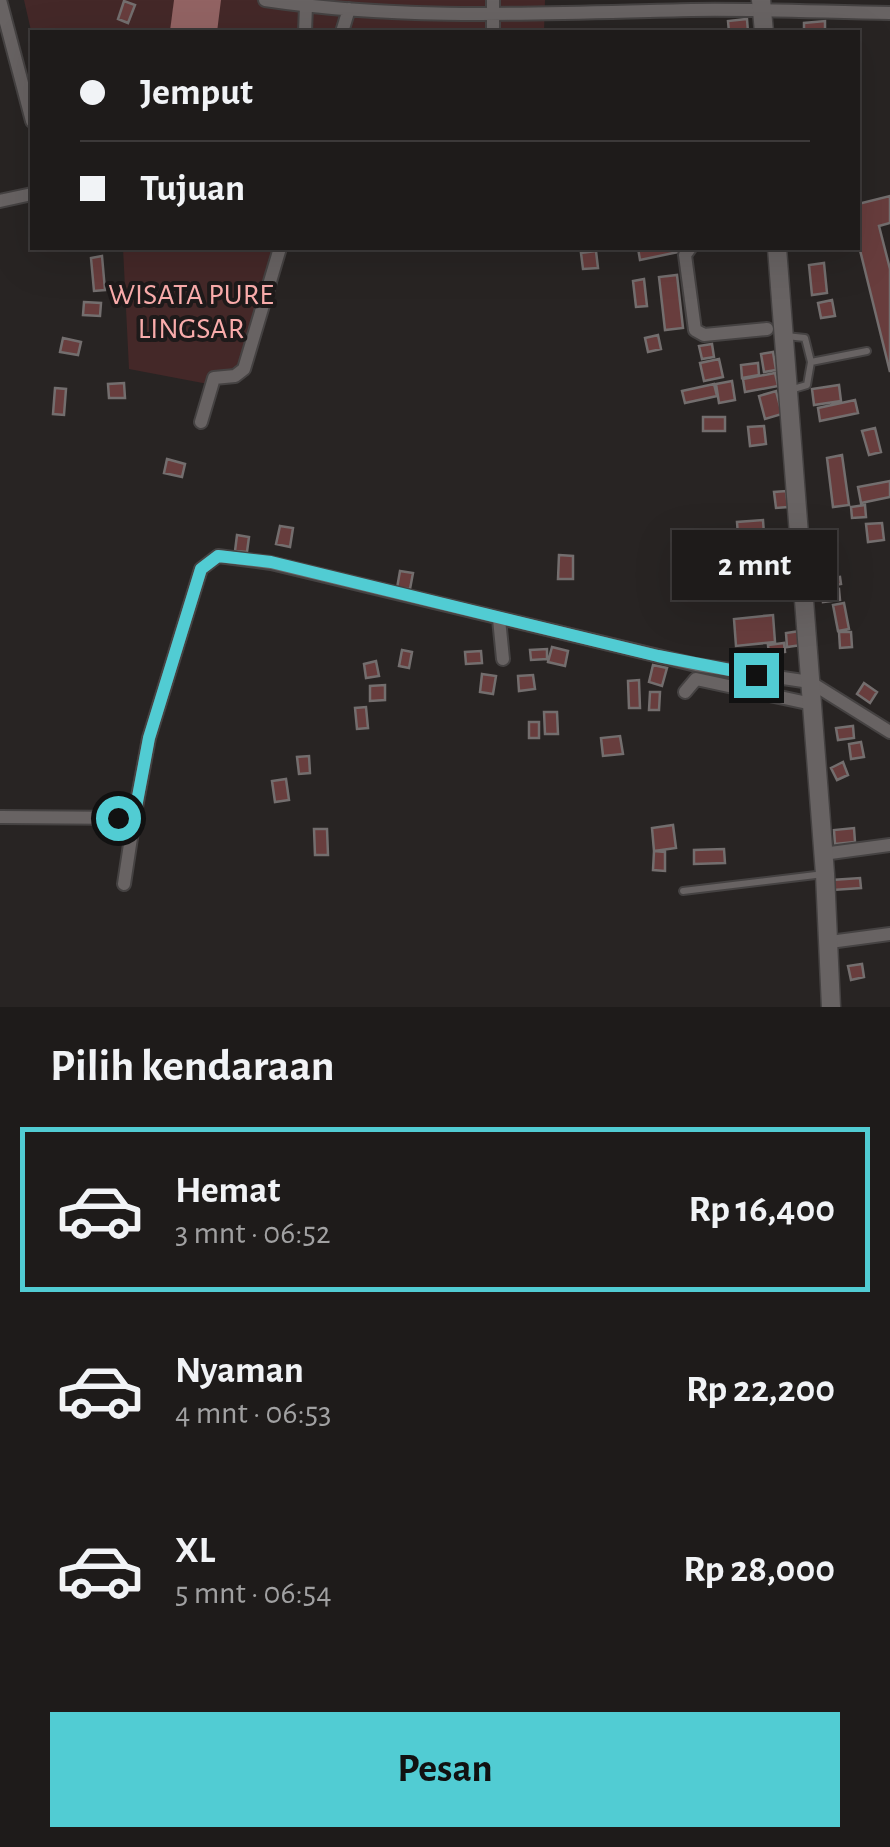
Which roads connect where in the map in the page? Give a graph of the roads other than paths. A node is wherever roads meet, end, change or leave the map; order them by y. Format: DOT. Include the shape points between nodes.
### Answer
graph roads {
  1 [pos="0,0"];
  2 [pos="265,0"];
  3 [pos="762,4"];
  4 [pos="306,6"];
  5 [pos="493,6"];
  6 [pos="888,8"];
  7 [pos="348,10"];
  8 [pos="305,30"];
  9 [pos="343,30"];
  10 [pos="764,30"];
  11 [pos="30,113"];
  12 [pos="30,194"];
  13 [pos="0,201"];
  14 [pos="279,250"];
  15 [pos="688,250"];
  16 [pos="777,250"];
  17 [pos="776,332"];
  18 [pos="867,351"];
  19 [pos="811,362"];
  20 [pos="787,390"];
  21 [pos="201,422"];
  22 [pos="498,619"];
  23 [pos="503,659"];
  24 [pos="810,682"];
  25 [pos="685,692"];
  26 [pos="812,704"];
  27 [pos="890,732"];
  28 [pos="0,818"];
  29 [pos="134,818"];
  30 [pos="890,846"];
  31 [pos="823,854"];
  32 [pos="825,874"];
  33 [pos="124,884"];
  34 [pos="683,891"];
  35 [pos="890,934"];
  36 [pos="830,942"];
  37 [pos="831,1007"];
  1 -- 11 [label="street"];
  2 -- 4 [label="street"];
  3 -- 5 [label="street"];
  3 -- 6 [label="street"];
  3 -- 10 [label="street"];
  4 -- 7 [label="street"];
  4 -- 8 [label="street"];
  5 -- 7 [label="street"];
  7 -- 9 [label="street"];
  12 -- 13 [label="street"];
  14 -- 21 [label="street" via="244,369 214,378"];
  15 -- 17 [label="street" via="695,330"];
  16 -- 17 [label="street"];
  17 -- 19 [label="lane" via="805,338"];
  17 -- 20 [label="street"];
  18 -- 19 [label="lane"];
  19 -- 20 [label="lane" via="807,386"];
  20 -- 24 [label="street"];
  22 -- 23 [label="street"];
  22 -- 24 [label="street" via="696,665"];
  22 -- 29 [label="street" via="271,562 226,556 207,561 149,738"];
  24 -- 26 [label="street"];
  24 -- 27 [label="street"];
  25 -- 26 [label="street" via="696,679"];
  26 -- 31 [label="street"];
  28 -- 29 [label="street"];
  29 -- 33 [label="street"];
  30 -- 31 [label="street"];
  31 -- 32 [label="street"];
  32 -- 34 [label="lane"];
  32 -- 36 [label="street"];
  35 -- 36 [label="street"];
  36 -- 37 [label="street"];
}
